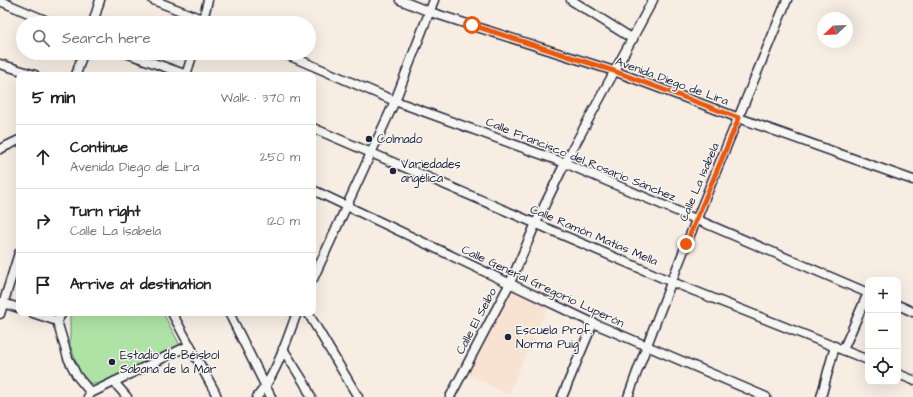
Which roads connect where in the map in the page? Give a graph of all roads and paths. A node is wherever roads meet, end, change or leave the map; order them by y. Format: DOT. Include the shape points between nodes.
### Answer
graph roads {
  1 [pos="0,0"];
  2 [pos="100,0"];
  3 [pos="153,0"];
  4 [pos="208,0"];
  5 [pos="400,0"];
  6 [pos="434,0"];
  7 [pos="571,0"];
  8 [pos="653,0"];
  9 [pos="787,0"];
  10 [pos="430,12"];
  11 [pos="36,16"];
  12 [pos="95,16"];
  13 [pos="190,16"];
  14 [pos="203,16"];
  15 [pos="633,39"];
  16 [pos="81,60"];
  17 [pos="145,60"];
  18 [pos="191,60"];
  19 [pos="299,60"];
  20 [pos="0,64"];
  21 [pos="614,71"];
  22 [pos="25,72"];
  23 [pos="77,72"];
  24 [pos="178,72"];
  25 [pos="187,72"];
  26 [pos="395,101"];
  27 [pos="739,118"];
  28 [pos="316,129"];
  29 [pos="16,141"];
  30 [pos="0,149"];
  31 [pos="371,153"];
  32 [pos="565,163"];
  33 [pos="913,180"];
  34 [pos="316,192"];
  35 [pos="347,207"];
  36 [pos="696,218"];
  37 [pos="536,223"];
  38 [pos="16,262"];
  39 [pos="316,273"];
  40 [pos="672,282"];
  41 [pos="510,283"];
  42 [pos="865,292"];
  43 [pos="865,300"];
  44 [pos="2,302"];
  45 [pos="901,306"];
  46 [pos="16,307"];
  47 [pos="913,312"];
  48 [pos="0,314"];
  49 [pos="42,316"];
  50 [pos="60,316"];
  51 [pos="174,316"];
  52 [pos="231,316"];
  53 [pos="296,316"];
  54 [pos="310,316"];
  55 [pos="57,321"];
  56 [pos="593,323"];
  57 [pos="190,345"];
  58 [pos="646,346"];
  59 [pos="835,346"];
  60 [pos="283,349"];
  61 [pos="843,350"];
  62 [pos="865,359"];
  63 [pos="901,375"];
  64 [pos="913,380"];
  65 [pos="114,382"];
  66 [pos="266,386"];
  67 [pos="89,395"];
  68 [pos="127,397"];
  69 [pos="217,397"];
  70 [pos="257,397"];
  71 [pos="271,397"];
  72 [pos="311,397"];
  73 [pos="358,397"];
  74 [pos="450,397"];
  75 [pos="562,397"];
  76 [pos="628,397"];
  77 [pos="766,397"];
  78 [pos="821,397"];
  1 -- 11 [label="street"];
  2 -- 12 [label="street"];
  3 -- 13 [label="street"];
  4 -- 14 [label="street"];
  5 -- 10 [label="street, Avenida Diego de Lira"];
  6 -- 10 [label="street"];
  7 -- 15 [label="street"];
  8 -- 15 [label="street, Calle El Seibo"];
  9 -- 27 [label="street, Calle La Isabela"];
  10 -- 21 [label="street, Avenida Diego de Lira"];
  10 -- 26 [label="street"];
  15 -- 21 [label="street, Calle El Seibo"];
  16 -- 23 [label="street"];
  17 -- 24 [label="street"];
  18 -- 25 [label="street"];
  19 -- 26 [label="street, Calle Francisco del Rosario Sánchez"];
  20 -- 22 [label="street"];
  21 -- 27 [label="street, Avenida Diego de Lira"];
  21 -- 32 [label="street, Calle El Seibo"];
  26 -- 31 [label="street"];
  26 -- 32 [label="street, Calle Francisco del Rosario Sánchez"];
  27 -- 33 [label="street, Avenida Diego de Lira"];
  27 -- 36 [label="street, Calle La Isabela"];
  28 -- 31 [label="street, Calle Ramón Matías Mella"];
  29 -- 30 [label="street"];
  31 -- 35 [label="street"];
  31 -- 37 [label="street, Calle Ramón Matías Mella"];
  32 -- 36 [label="street, Calle Francisco del Rosario Sánchez"];
  32 -- 37 [label="street, Calle El Seibo"];
  34 -- 35 [label="street, Calle General Gregorio Luperón"];
  35 -- 39 [label="street"];
  35 -- 41 [label="street, Calle General Gregorio Luperón"];
  36 -- 40 [label="street, Calle La Isabela"];
  36 -- 42 [label="street, Calle Francisco del Rosario Sánchez"];
  37 -- 40 [label="street, Calle Ramón Matías Mella"];
  37 -- 41 [label="street, Calle El Seibo"];
  38 -- 44 [label="street"];
  40 -- 58 [label="street, Calle La Isabela"];
  40 -- 59 [label="street, Calle Ramón Matías Mella"];
  41 -- 56 [label="street, Calle General Gregorio Luperón"];
  41 -- 74 [label="street, Calle El Seibo"];
  43 -- 61 [label="street"];
  44 -- 46 [label="street"];
  44 -- 48 [label="street"];
  45 -- 47 [label="street"];
  49 -- 55 [label="street"];
  50 -- 55 [label="street"];
  51 -- 57 [label="street"];
  52 -- 66 [label="street"];
  53 -- 60 [label="street"];
  54 -- 73 [label="street"];
  55 -- 67 [label="street" via="68,358"];
  56 -- 58 [label="street, Calle General Gregorio Luperón"];
  56 -- 75 [label="street"];
  57 -- 65 [label="street"];
  57 -- 69 [label="street"];
  58 -- 76 [label="street, Calle La Isabela"];
  58 -- 77 [label="street, Calle General Gregorio Luperón"];
  59 -- 61 [label="street, Calle Ramón Matías Mella"];
  59 -- 78 [label="street"];
  60 -- 66 [label="street"];
  60 -- 72 [label="street"];
  61 -- 62 [label="street, Calle Ramón Matías Mella"];
  63 -- 64 [label="street"];
  65 -- 67 [label="street"];
  65 -- 68 [label="street"];
  66 -- 70 [label="street"];
  66 -- 71 [label="street"];
}
